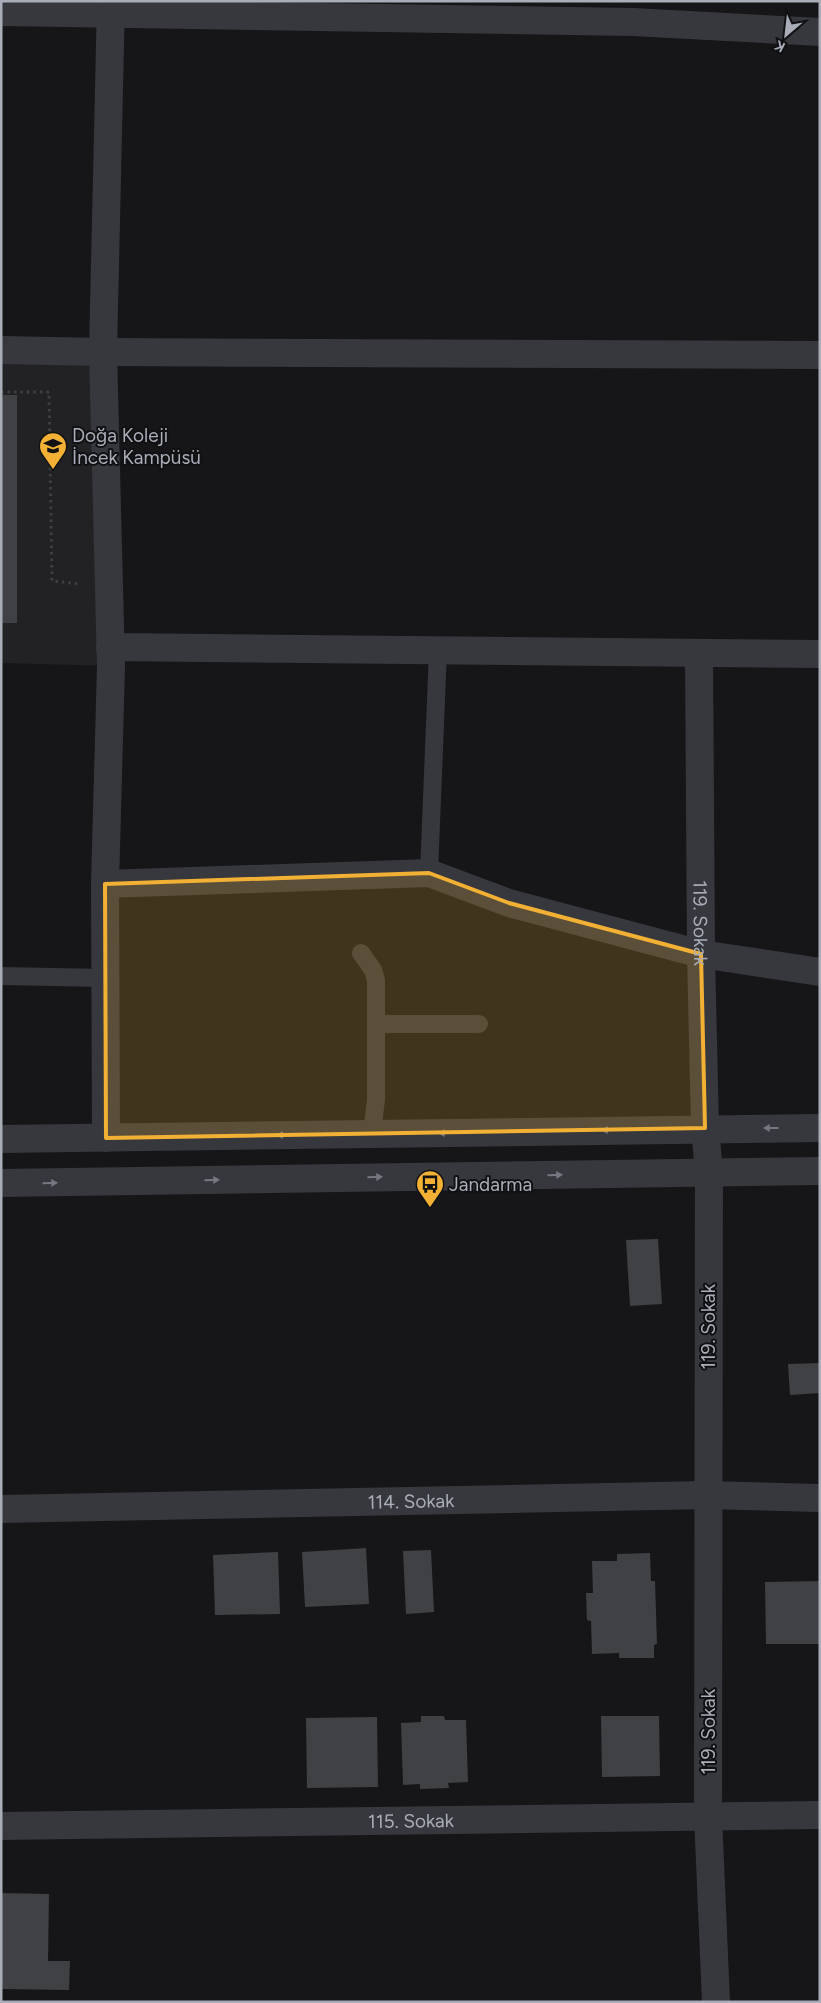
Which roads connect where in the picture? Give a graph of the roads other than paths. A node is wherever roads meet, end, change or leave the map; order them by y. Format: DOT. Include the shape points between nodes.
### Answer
graph roads {
  1 [pos="111,8"];
  2 [pos="1,12"];
  3 [pos="633,12"];
  4 [pos="820,32"];
  5 [pos="1,350"];
  6 [pos="102,352"];
  7 [pos="820,355"];
  8 [pos="110,647"];
  9 [pos="438,650"];
  10 [pos="700,653"];
  11 [pos="820,654"];
  12 [pos="428,873"];
  13 [pos="105,884"];
  14 [pos="361,953"];
  15 [pos="701,954"];
  16 [pos="820,972"];
  17 [pos="1,976"];
  18 [pos="106,978"];
  19 [pos="376,1024"];
  20 [pos="479,1024"];
  21 [pos="705,1128"];
  22 [pos="820,1128"];
  23 [pos="372,1134"];
  24 [pos="106,1138"];
  25 [pos="1,1139"];
  26 [pos="820,1171"];
  27 [pos="709,1172"];
  28 [pos="1,1183"];
  29 [pos="707,1495"];
  30 [pos="820,1498"];
  31 [pos="1,1509"];
  32 [pos="820,1814"];
  33 [pos="708,1815"];
  34 [pos="1,1826"];
  35 [pos="716,2002"];
  1 -- 2 [label="street"];
  1 -- 3 [label="street"];
  1 -- 6 [label="street"];
  3 -- 4 [label="street"];
  5 -- 6 [label="street"];
  6 -- 7 [label="street"];
  6 -- 8 [label="street"];
  8 -- 9 [label="street"];
  8 -- 13 [label="street"];
  9 -- 10 [label="street"];
  9 -- 12 [label="lane"];
  10 -- 11 [label="street"];
  10 -- 15 [label="street, 119. Sokak"];
  12 -- 13 [label="street"];
  12 -- 15 [label="street" via="509,903"];
  13 -- 18 [label="street"];
  14 -- 19 [label="lane" via="376,980"];
  15 -- 16 [label="street"];
  15 -- 21 [label="street, 119. Sokak"];
  17 -- 18 [label="lane"];
  18 -- 24 [label="street"];
  19 -- 20 [label="lane"];
  19 -- 23 [label="lane" via="376,1099"];
  22 -- 21 [label="street, one-way"];
  21 -- 23 [label="street, one-way"];
  21 -- 27 [label="street, 119. Sokak"];
  23 -- 24 [label="street, one-way"];
  24 -- 25 [label="street"];
  26 -- 27 [label="street"];
  28 -- 27 [label="street, one-way"];
  27 -- 29 [label="street, 119. Sokak"];
  29 -- 30 [label="street, 114. Sokak"];
  29 -- 31 [label="street, 114. Sokak"];
  29 -- 33 [label="street, 119. Sokak"];
  32 -- 33 [label="street, 115. Sokak"];
  33 -- 34 [label="street, 115. Sokak"];
  33 -- 35 [label="street, 119. Sokak"];
}
